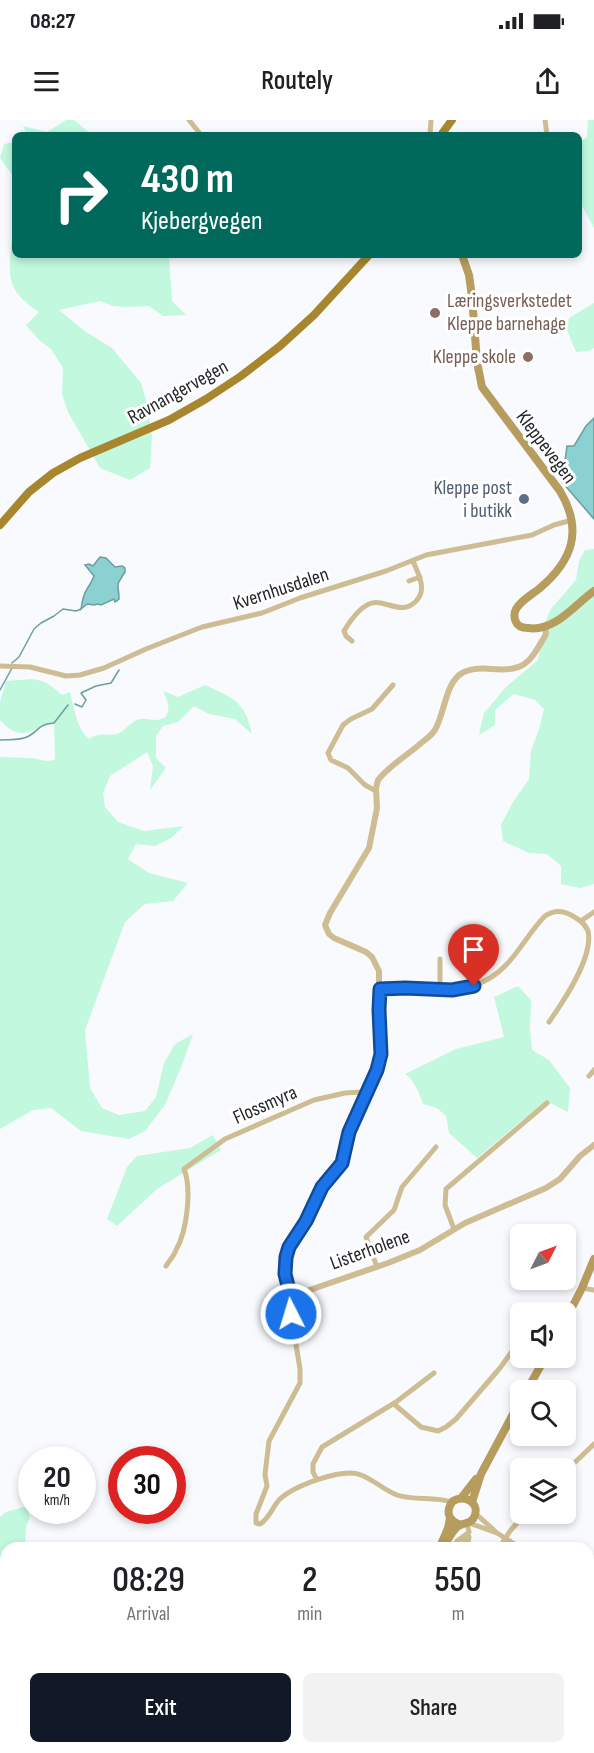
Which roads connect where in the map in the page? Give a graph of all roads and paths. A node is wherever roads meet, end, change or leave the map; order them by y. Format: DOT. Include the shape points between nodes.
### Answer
graph roads {
  1 [pos="189,120"];
  2 [pos="199,132"];
  3 [pos="362,258"];
  4 [pos="366,258"];
  5 [pos="463,258"];
  6 [pos="358,266"];
  7 [pos="572,520"];
  8 [pos="0,525"];
  9 [pos="413,561"];
  10 [pos="420,578"];
  11 [pos="410,581"];
  12 [pos="594,591"];
  13 [pos="545,626"];
  14 [pos="352,641"];
  15 [pos="0,666"];
  16 [pos="393,685"];
  17 [pos="376,791"];
  18 [pos="594,912"];
  19 [pos="581,921"];
  20 [pos="440,959"];
  21 [pos="440,988"];
  22 [pos="380,989"];
  23 [pos="549,1022"];
  24 [pos="594,1070"];
  25 [pos="589,1076"];
  26 [pos="367,1094"];
  27 [pos="547,1103"];
  28 [pos="594,1145"];
  29 [pos="436,1147"];
  30 [pos="454,1229"];
  31 [pos="594,1259"];
  32 [pos="166,1266"];
  33 [pos="376,1267"];
  34 [pos="582,1288"];
  35 [pos="594,1290"];
  36 [pos="293,1293"];
  37 [pos="575,1302"];
  38 [pos="510,1354"];
  39 [pos="434,1373"];
  40 [pos="394,1404"];
  41 [pos="510,1420"];
  42 [pos="594,1444"];
  43 [pos="576,1461"];
  44 [pos="481,1474"];
  45 [pos="317,1480"];
  46 [pos="462,1497"];
  47 [pos="451,1502"];
  48 [pos="472,1502"];
  49 [pos="475,1513"];
  50 [pos="450,1518"];
  51 [pos="517,1524"];
  52 [pos="466,1526"];
  53 [pos="497,1533"];
  54 [pos="505,1538"];
  55 [pos="443,1542"];
  56 [pos="448,1542"];
  57 [pos="457,1542"];
  58 [pos="462,1542"];
  59 [pos="469,1542"];
  60 [pos="503,1542"];
  61 [pos="511,1542"];
  1 -- 2 [label="street"];
  3 -- 6 [label="main road, Ravnangervegen"];
  4 -- 6 [label="main road, Ravnangervegen"];
  5 -- 7 [label="main road, Kleppevegen" via="469,274 482,387 560,491"];
  6 -- 8 [label="main road, Ravnangervegen" via="308,321 241,376 169,420 53,473 29,492"];
  7 -- 9 [label="street, Kvernhusdalen" via="532,535 431,553"];
  7 -- 13 [label="main road, Kleppevegen" via="568,556 514,613 519,626"];
  9 -- 10 [label="street"];
  9 -- 15 [label="street, Kvernhusdalen" via="255,615 202,627 80,675"];
  10 -- 11 [label="street"];
  10 -- 14 [label="street" via="422,590 418,600 408,607 367,604 344,631"];
  12 -- 13 [label="main road"];
  13 -- 17 [label="street" via="545,636 521,668 479,668 458,676 452,682 433,733 380,777"];
  16 -- 17 [label="street" via="369,711 343,725 328,753 331,760 348,768"];
  17 -- 22 [label="street" via="377,808 369,848 330,913 326,928 334,938 372,957 379,970"];
  18 -- 19 [label="street"];
  19 -- 21 [label="street" via="552,912 492,977 468,988"];
  19 -- 23 [label="street" via="589,934 588,957"];
  20 -- 21 [label="street"];
  21 -- 22 [label="street"];
  22 -- 26 [label="street" via="381,1054"];
  24 -- 25 [label="street"];
  26 -- 32 [label="street, Flossmyra" via="345,1093 314,1100 225,1139 184,1169 188,1184 186,1218 178,1248"];
  26 -- 36 [label="street" via="349,1132 342,1163 322,1187 289,1247 285,1274"];
  27 -- 30 [label="street" via="446,1189 445,1205"];
  28 -- 30 [label="street, Listerholene" via="555,1182"];
  29 -- 33 [label="street" via="402,1187 394,1210 366,1237"];
  30 -- 33 [label="street, Listerholene" via="420,1250"];
  31 -- 34 [label="main road"];
  33 -- 36 [label="street, Listerholene"];
  34 -- 35 [label="street"];
  34 -- 37 [label="main road"];
  36 -- 45 [label="street" via="291,1314 300,1383 269,1441 267,1486 256,1523 265,1521 286,1494"];
  38 -- 40 [label="street" via="456,1419 438,1431 421,1427"];
  39 -- 40 [label="street"];
  40 -- 45 [label="street" via="322,1447 314,1464"];
  41 -- 44 [label="main road"];
  42 -- 43 [label="street"];
  44 -- 46 [label="main road"];
  44 -- 48 [label="main road"];
  45 -- 47 [label="street" via="352,1472 399,1496"];
  46 -- 47 [label="main road"];
  46 -- 48 [label="main road"];
  47 -- 50 [label="main road"];
  48 -- 49 [label="main road"];
  49 -- 52 [label="main road"];
  49 -- 53 [label="street"];
  50 -- 52 [label="main road"];
  50 -- 55 [label="main road"];
  51 -- 54 [label="street"];
  52 -- 53 [label="street"];
  52 -- 56 [label="main road"];
  52 -- 57 [label="street"];
  52 -- 58 [label="street"];
  52 -- 59 [label="street"];
  53 -- 54 [label="street"];
  54 -- 60 [label="street"];
  54 -- 61 [label="street"];
}
